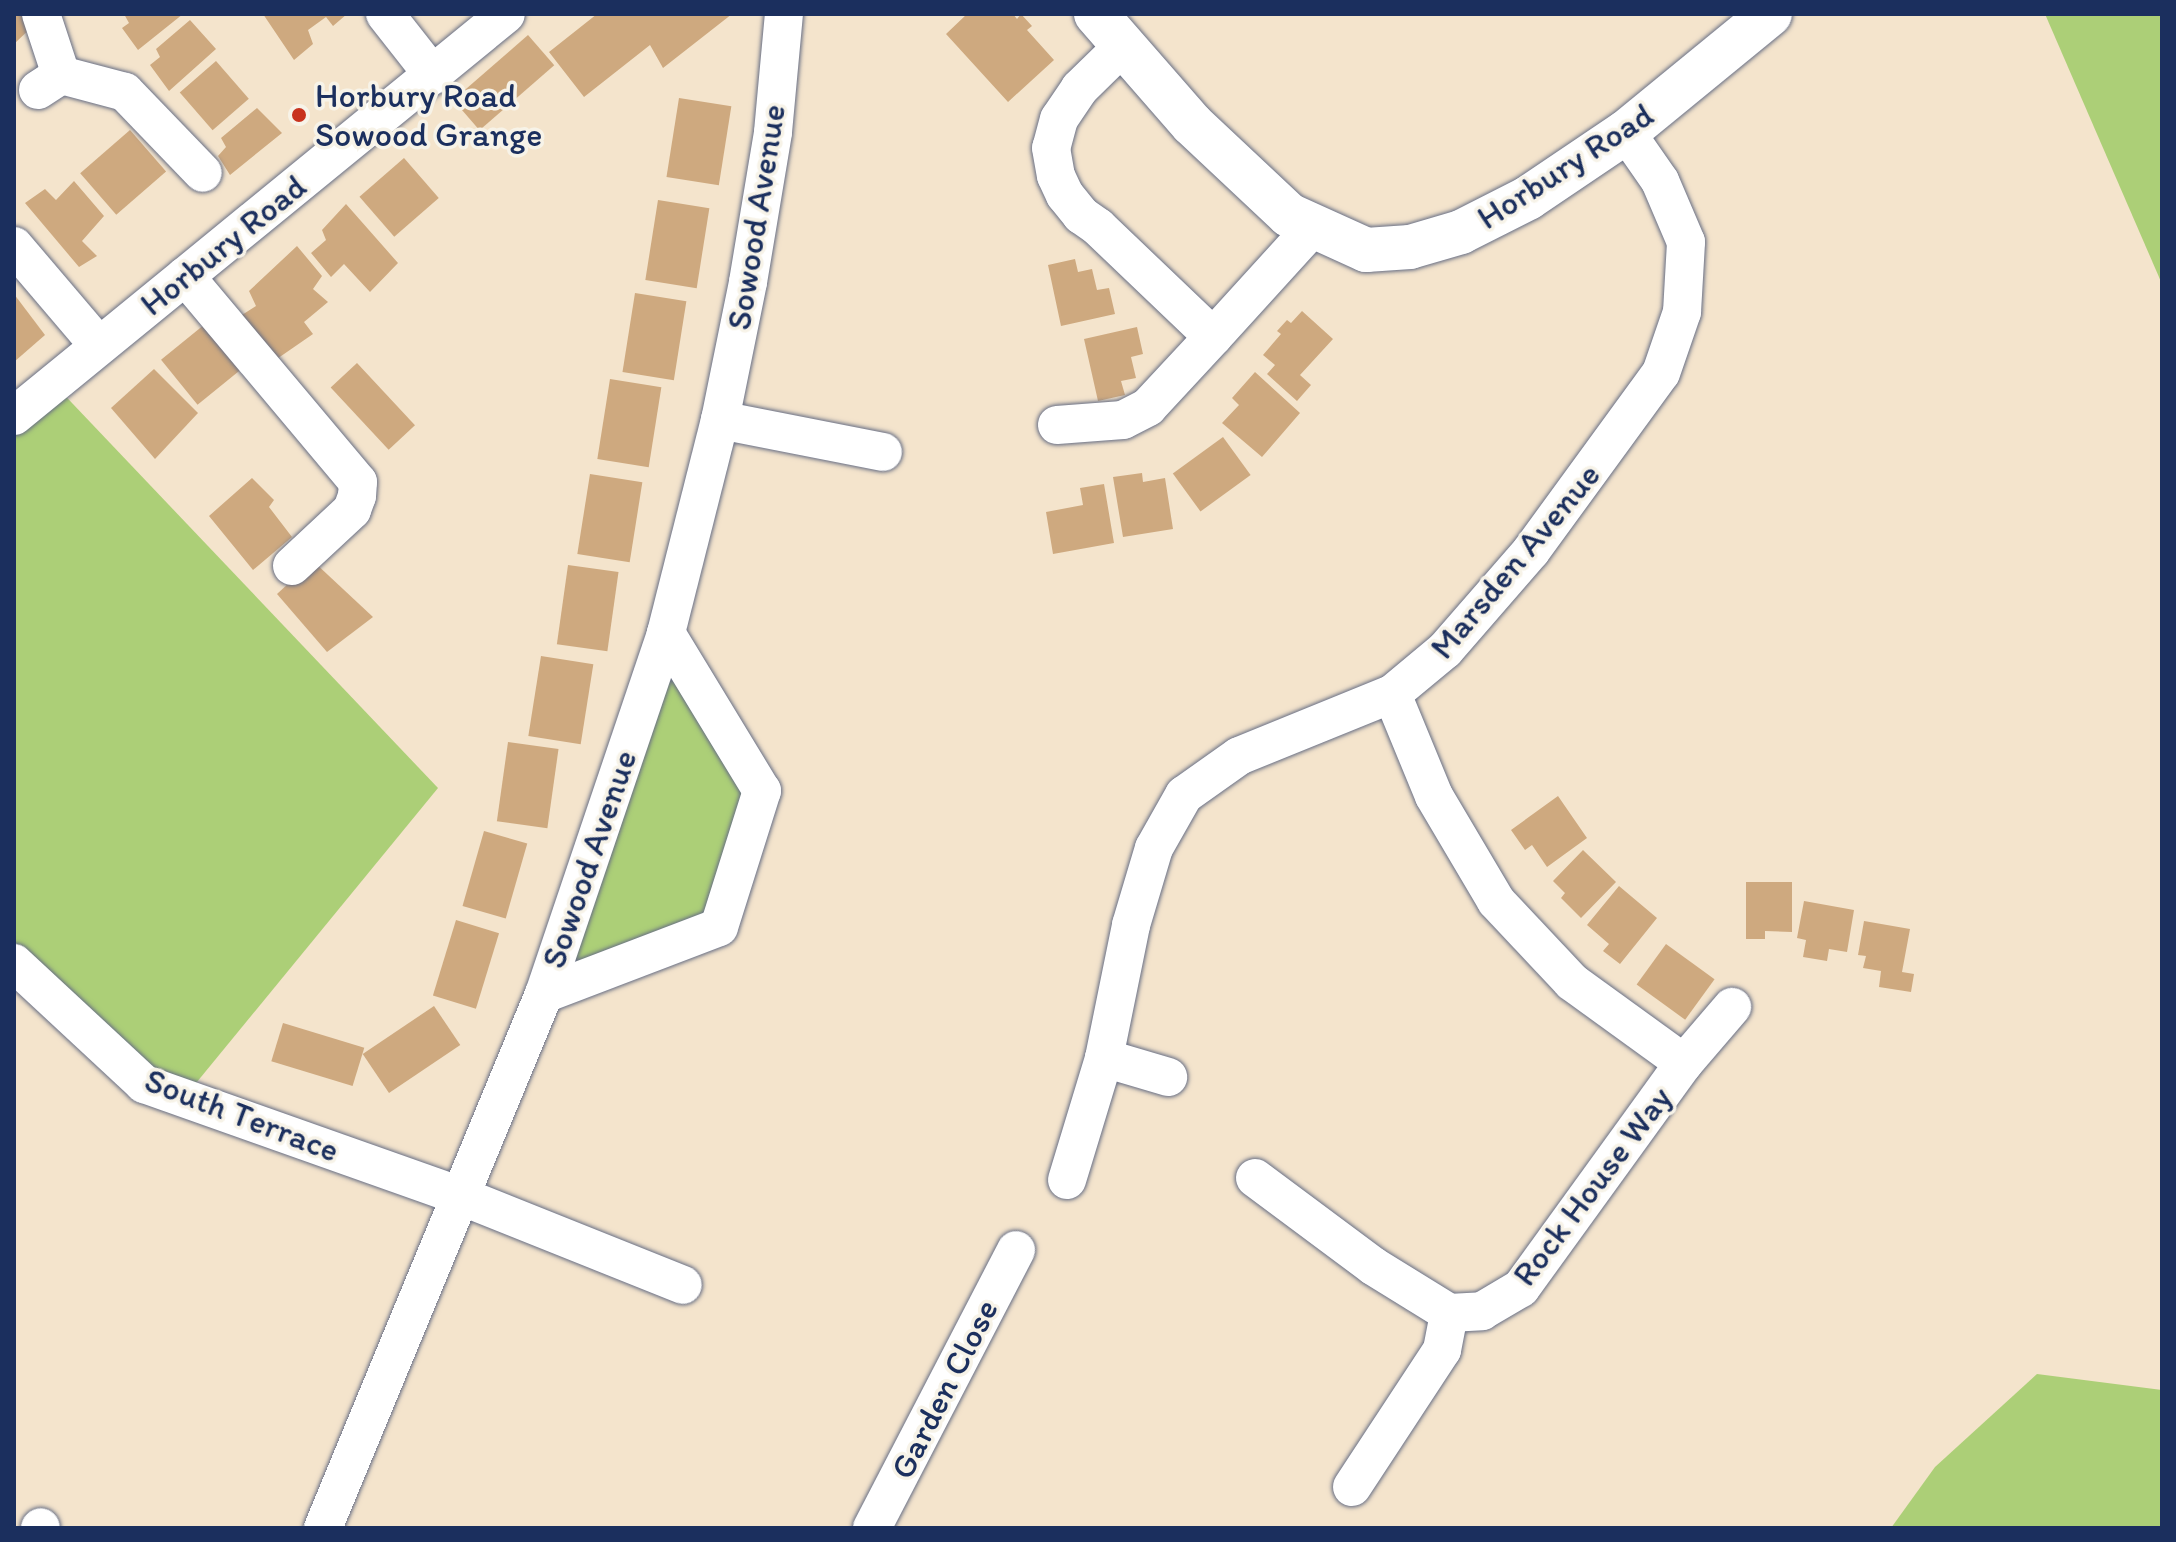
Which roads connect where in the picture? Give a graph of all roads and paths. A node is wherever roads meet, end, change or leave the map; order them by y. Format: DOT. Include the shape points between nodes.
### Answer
graph roads {
  1 [pos="41,14"];
  2 [pos="385,14"];
  3 [pos="506,14"];
  4 [pos="784,14"];
  5 [pos="1770,14"];
  6 [pos="1110,30"];
  7 [pos="433,75"];
  8 [pos="1626,132"];
  9 [pos="203,173"];
  10 [pos="1314,226"];
  11 [pos="14,246"];
  12 [pos="185,276"];
  13 [pos="1213,337"];
  14 [pos="99,346"];
  15 [pos="14,416"];
  16 [pos="720,420"];
  17 [pos="1057,425"];
  18 [pos="883,452"];
  19 [pos="292,566"];
  20 [pos="666,633"];
  21 [pos="1392,694"];
  22 [pos="14,963"];
  23 [pos="544,994"];
  24 [pos="1732,1007"];
  25 [pos="1104,1058"];
  26 [pos="1684,1063"];
  27 [pos="1168,1077"];
  28 [pos="1255,1178"];
  29 [pos="1067,1180"];
  30 [pos="458,1195"];
  31 [pos="1016,1250"];
  32 [pos="683,1285"];
  33 [pos="1449,1313"];
  34 [pos="1352,1487"];
  35 [pos="323,1528"];
  36 [pos="872,1528"];
  1 -- 9 [label="street" via="50,83 125,92"];
  2 -- 7 [label="street"];
  3 -- 7 [label="street, Horbury Road"];
  4 -- 16 [label="street, Sowood Avenue" via="773,132"];
  5 -- 8 [label="main road, Horbury Road"];
  6 -- 10 [label="main road, Horbury Road" via="1192,124 1289,215"];
  6 -- 13 [label="street" via="1059,119 1051,148 1056,176 1081,215"];
  7 -- 12 [label="street, Horbury Road"];
  8 -- 10 [label="main road, Horbury Road" via="1528,198 1461,232 1410,247 1366,250"];
  8 -- 21 [label="street, Marsden Avenue" via="1660,181 1686,242 1682,312 1661,373 1531,551 1445,650"];
  10 -- 13 [label="street"];
  11 -- 14 [label="street"];
  12 -- 14 [label="street, Horbury Road"];
  12 -- 19 [label="street" via="358,482 352,510"];
  13 -- 17 [label="street" via="1148,407 1123,420"];
  14 -- 15 [label="street, Horbury Road"];
  16 -- 18 [label="street"];
  16 -- 20 [label="street, Sowood Avenue"];
  20 -- 23 [label="street, Sowood Avenue"];
  20 -- 23 [label="street, Sowood Avenue" via="762,791 719,927"];
  21 -- 25 [label="street, Marsden Avenue" via="1239,756 1184,795 1146,873"];
  21 -- 26 [label="street, Rock House Way" via="1434,796 1496,901 1572,982"];
  22 -- 30 [label="street, South Terrace" via="144,1084"];
  23 -- 30 [label="street, Sowood Avenue"];
  24 -- 26 [label="street, Rock House Way"];
  25 -- 27 [label="street"];
  25 -- 29 [label="street, Marsden Avenue"];
  26 -- 33 [label="street, Rock House Way" via="1521,1288 1482,1311"];
  28 -- 33 [label="street" via="1373,1266"];
  30 -- 32 [label="street"];
  30 -- 35 [label="street, Sowood Avenue"];
  31 -- 36 [label="street, Garden Close"];
  33 -- 34 [label="street" via="1442,1350"];
}
